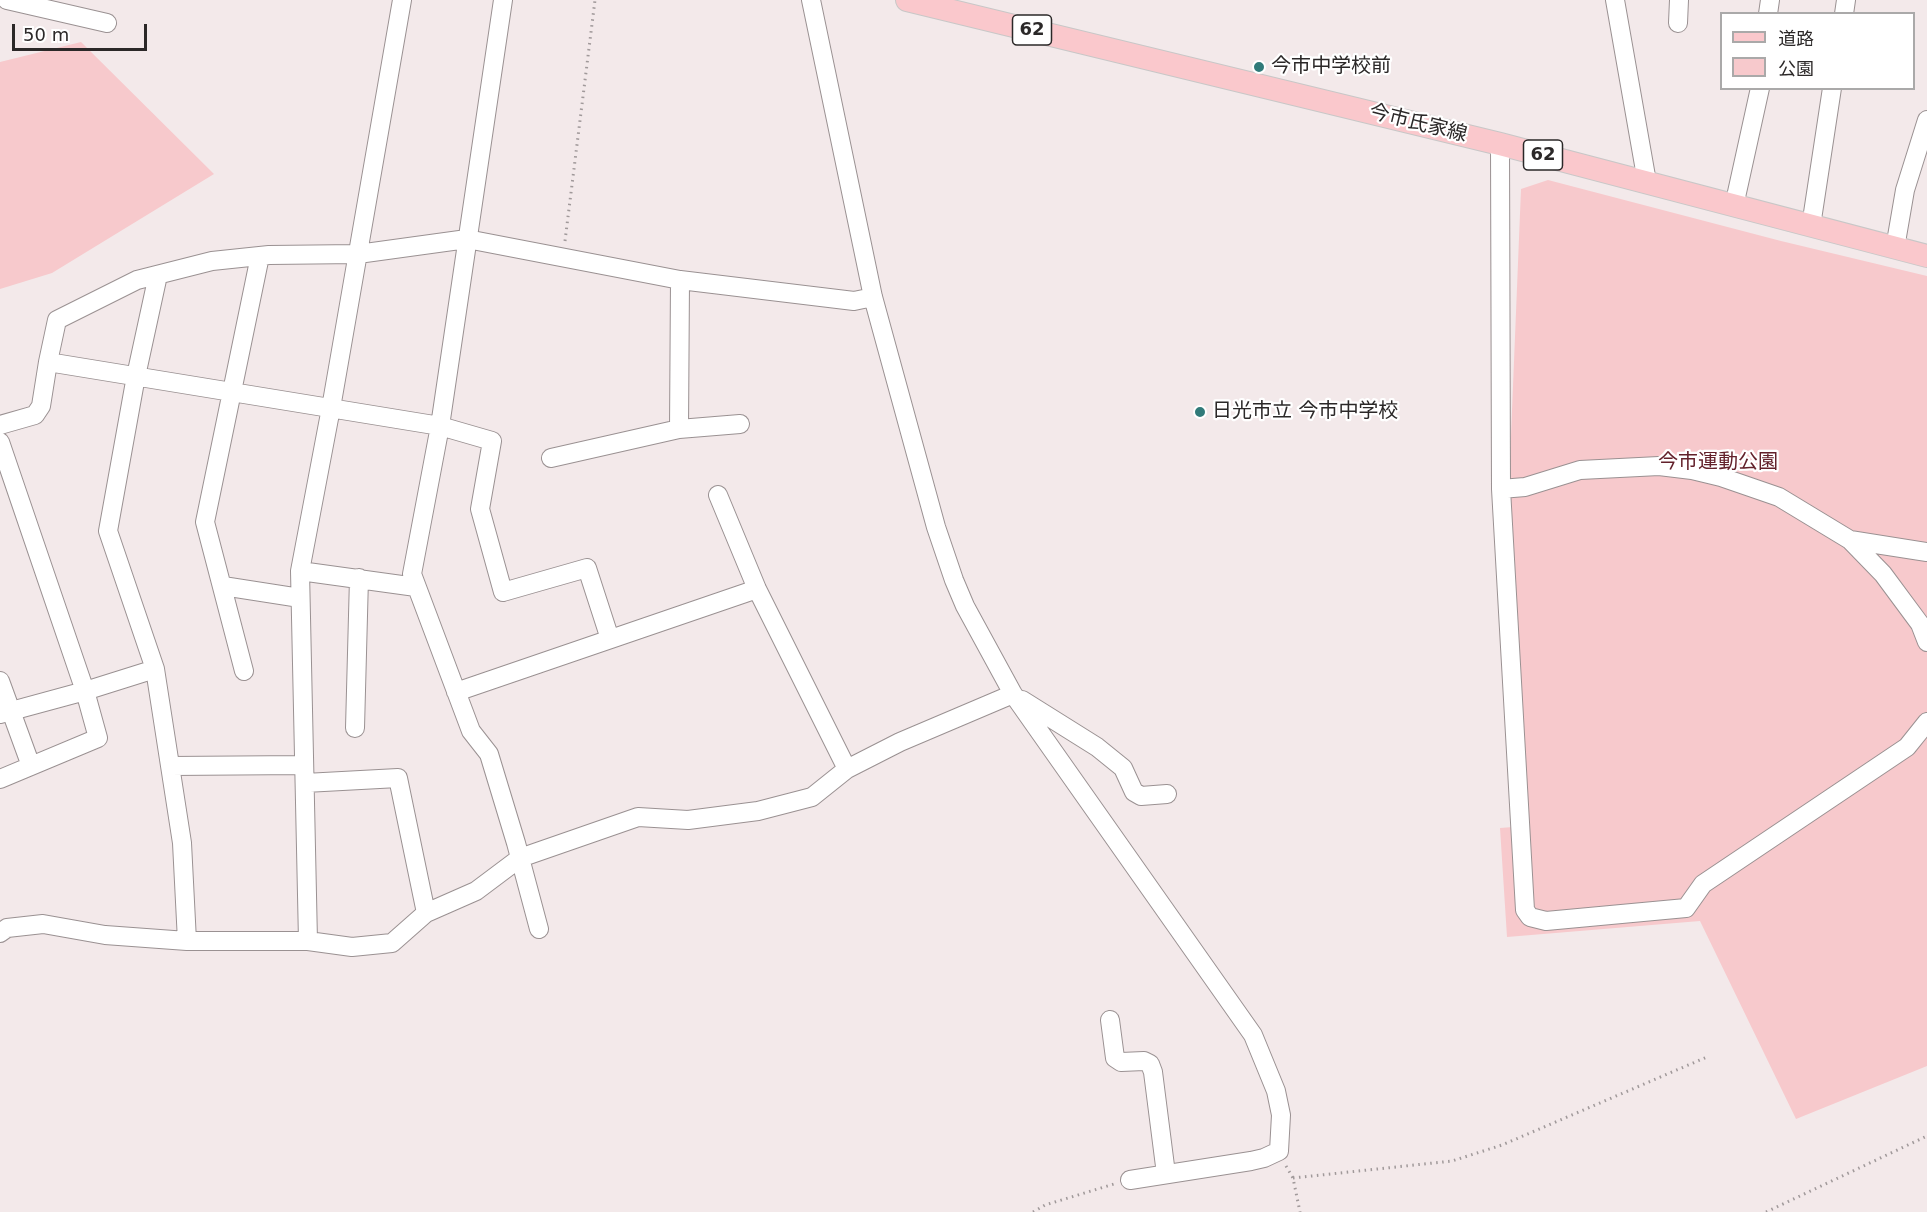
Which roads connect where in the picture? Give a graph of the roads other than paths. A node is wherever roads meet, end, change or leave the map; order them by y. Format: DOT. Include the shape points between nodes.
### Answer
graph roads {
  1 [pos="7,0"];
  2 [pos="402,0"];
  3 [pos="503,0"];
  4 [pos="811,0"];
  5 [pos="907,0"];
  6 [pos="1615,0"];
  7 [pos="1679,0"];
  8 [pos="1678,22"];
  9 [pos="107,23"];
  10 [pos="1760,90"];
  11 [pos="1832,90"];
  12 [pos="1927,120"];
  13 [pos="1500,144"];
  14 [pos="1647,182"];
  15 [pos="1734,206"];
  16 [pos="1811,226"];
  17 [pos="467,239"];
  18 [pos="1894,248"];
  19 [pos="358,254"];
  20 [pos="260,256"];
  21 [pos="1927,256"];
  22 [pos="158,275"];
  23 [pos="680,280"];
  24 [pos="873,297"];
  25 [pos="48,362"];
  26 [pos="136,376"];
  27 [pos="232,392"];
  28 [pos="331,408"];
  29 [pos="740,424"];
  30 [pos="0,425"];
  31 [pos="440,426"];
  32 [pos="679,429"];
  33 [pos="0,442"];
  34 [pos="551,458"];
  35 [pos="1501,489"];
  36 [pos="718,495"];
  37 [pos="1850,540"];
  38 [pos="1927,552"];
  39 [pos="300,571"];
  40 [pos="359,578"];
  41 [pos="223,586"];
  42 [pos="416,587"];
  43 [pos="757,589"];
  44 [pos="300,598"];
  45 [pos="610,639"];
  46 [pos="1927,642"];
  47 [pos="155,669"];
  48 [pos="244,671"];
  49 [pos="0,681"];
  50 [pos="85,691"];
  51 [pos="456,692"];
  52 [pos="1013,694"];
  53 [pos="5,713"];
  54 [pos="1927,722"];
  55 [pos="355,728"];
  56 [pos="31,766"];
  57 [pos="170,766"];
  58 [pos="847,770"];
  59 [pos="304,774"];
  60 [pos="0,779"];
  61 [pos="1167,794"];
  62 [pos="520,858"];
  63 [pos="426,913"];
  64 [pos="539,929"];
  65 [pos="0,933"];
  66 [pos="187,941"];
  67 [pos="308,941"];
  68 [pos="1110,1020"];
  69 [pos="1166,1174"];
  70 [pos="1130,1180"];
  1 -- 9 [label="street"];
  2 -- 19 [label="street"];
  3 -- 17 [label="street"];
  4 -- 24 [label="street"];
  5 -- 13 [label="main road, 今市氏家線 / 62"];
  6 -- 14 [label="street"];
  7 -- 8 [label="street"];
  10 -- 15 [label="street"];
  11 -- 16 [label="street"];
  12 -- 18 [label="street" via="1905,190"];
  13 -- 14 [label="main road, 今市氏家線 / 62"];
  13 -- 35 [label="street"];
  14 -- 15 [label="main road, 今市氏家線 / 62"];
  15 -- 16 [label="main road, 今市氏家線 / 62"];
  16 -- 18 [label="main road, 今市氏家線 / 62"];
  17 -- 19 [label="street"];
  17 -- 23 [label="street"];
  17 -- 31 [label="street"];
  18 -- 21 [label="main road, 今市氏家線 / 62"];
  19 -- 20 [label="street"];
  19 -- 28 [label="street"];
  20 -- 22 [label="street" via="212,261"];
  20 -- 27 [label="street"];
  22 -- 25 [label="street" via="137,280 57,320"];
  22 -- 26 [label="street"];
  23 -- 24 [label="street" via="854,301"];
  23 -- 32 [label="street"];
  24 -- 52 [label="street" via="954,580"];
  25 -- 26 [label="street"];
  25 -- 30 [label="street" via="41,406 35,415"];
  26 -- 27 [label="street"];
  26 -- 47 [label="street" via="108,531"];
  27 -- 28 [label="street"];
  27 -- 41 [label="street" via="205,522"];
  28 -- 31 [label="street"];
  28 -- 39 [label="street"];
  29 -- 32 [label="street"];
  31 -- 42 [label="street" via="412,574"];
  31 -- 45 [label="street" via="492,441 480,509 503,592 587,568"];
  32 -- 34 [label="street"];
  33 -- 50 [label="street"];
  35 -- 37 [label="street" via="1525,487 1580,470 1647,466 1692,470 1779,497"];
  35 -- 54 [label="street" via="1525,910 1530,917 1546,921 1686,908 1703,884 1907,747"];
  36 -- 43 [label="street"];
  37 -- 38 [label="street"];
  37 -- 46 [label="street" via="1883,574 1920,624"];
  39 -- 40 [label="street"];
  39 -- 44 [label="street"];
  40 -- 42 [label="street"];
  40 -- 55 [label="street"];
  41 -- 44 [label="street"];
  41 -- 48 [label="street"];
  42 -- 51 [label="street"];
  43 -- 45 [label="street"];
  43 -- 58 [label="street"];
  44 -- 59 [label="street"];
  45 -- 51 [label="street"];
  47 -- 50 [label="street"];
  47 -- 57 [label="street"];
  49 -- 53 [label="street"];
  50 -- 53 [label="street"];
  50 -- 56 [label="street" via="98,738"];
  51 -- 62 [label="street" via="471,730 489,754"];
  52 -- 58 [label="street" via="900,742"];
  52 -- 61 [label="street" via="1123,768 1134,792 1141,796"];
  52 -- 69 [label="street" via="1252,1035 1276,1091 1281,1115 1279,1151 1251,1161"];
  53 -- 56 [label="street"];
  56 -- 60 [label="street"];
  57 -- 59 [label="street"];
  57 -- 66 [label="street" via="182,843"];
  58 -- 62 [label="street" via="812,797 758,811 688,820 638,817"];
  59 -- 63 [label="street" via="398,778"];
  59 -- 67 [label="street"];
  62 -- 63 [label="street" via="476,891"];
  62 -- 64 [label="street"];
  63 -- 67 [label="street" via="392,944 352,947"];
  65 -- 66 [label="street" via="6,928 43,924 105,935"];
  66 -- 67 [label="street"];
  68 -- 69 [label="street" via="1115,1058 1121,1062 1144,1061 1153,1072"];
  69 -- 70 [label="street"];
}
